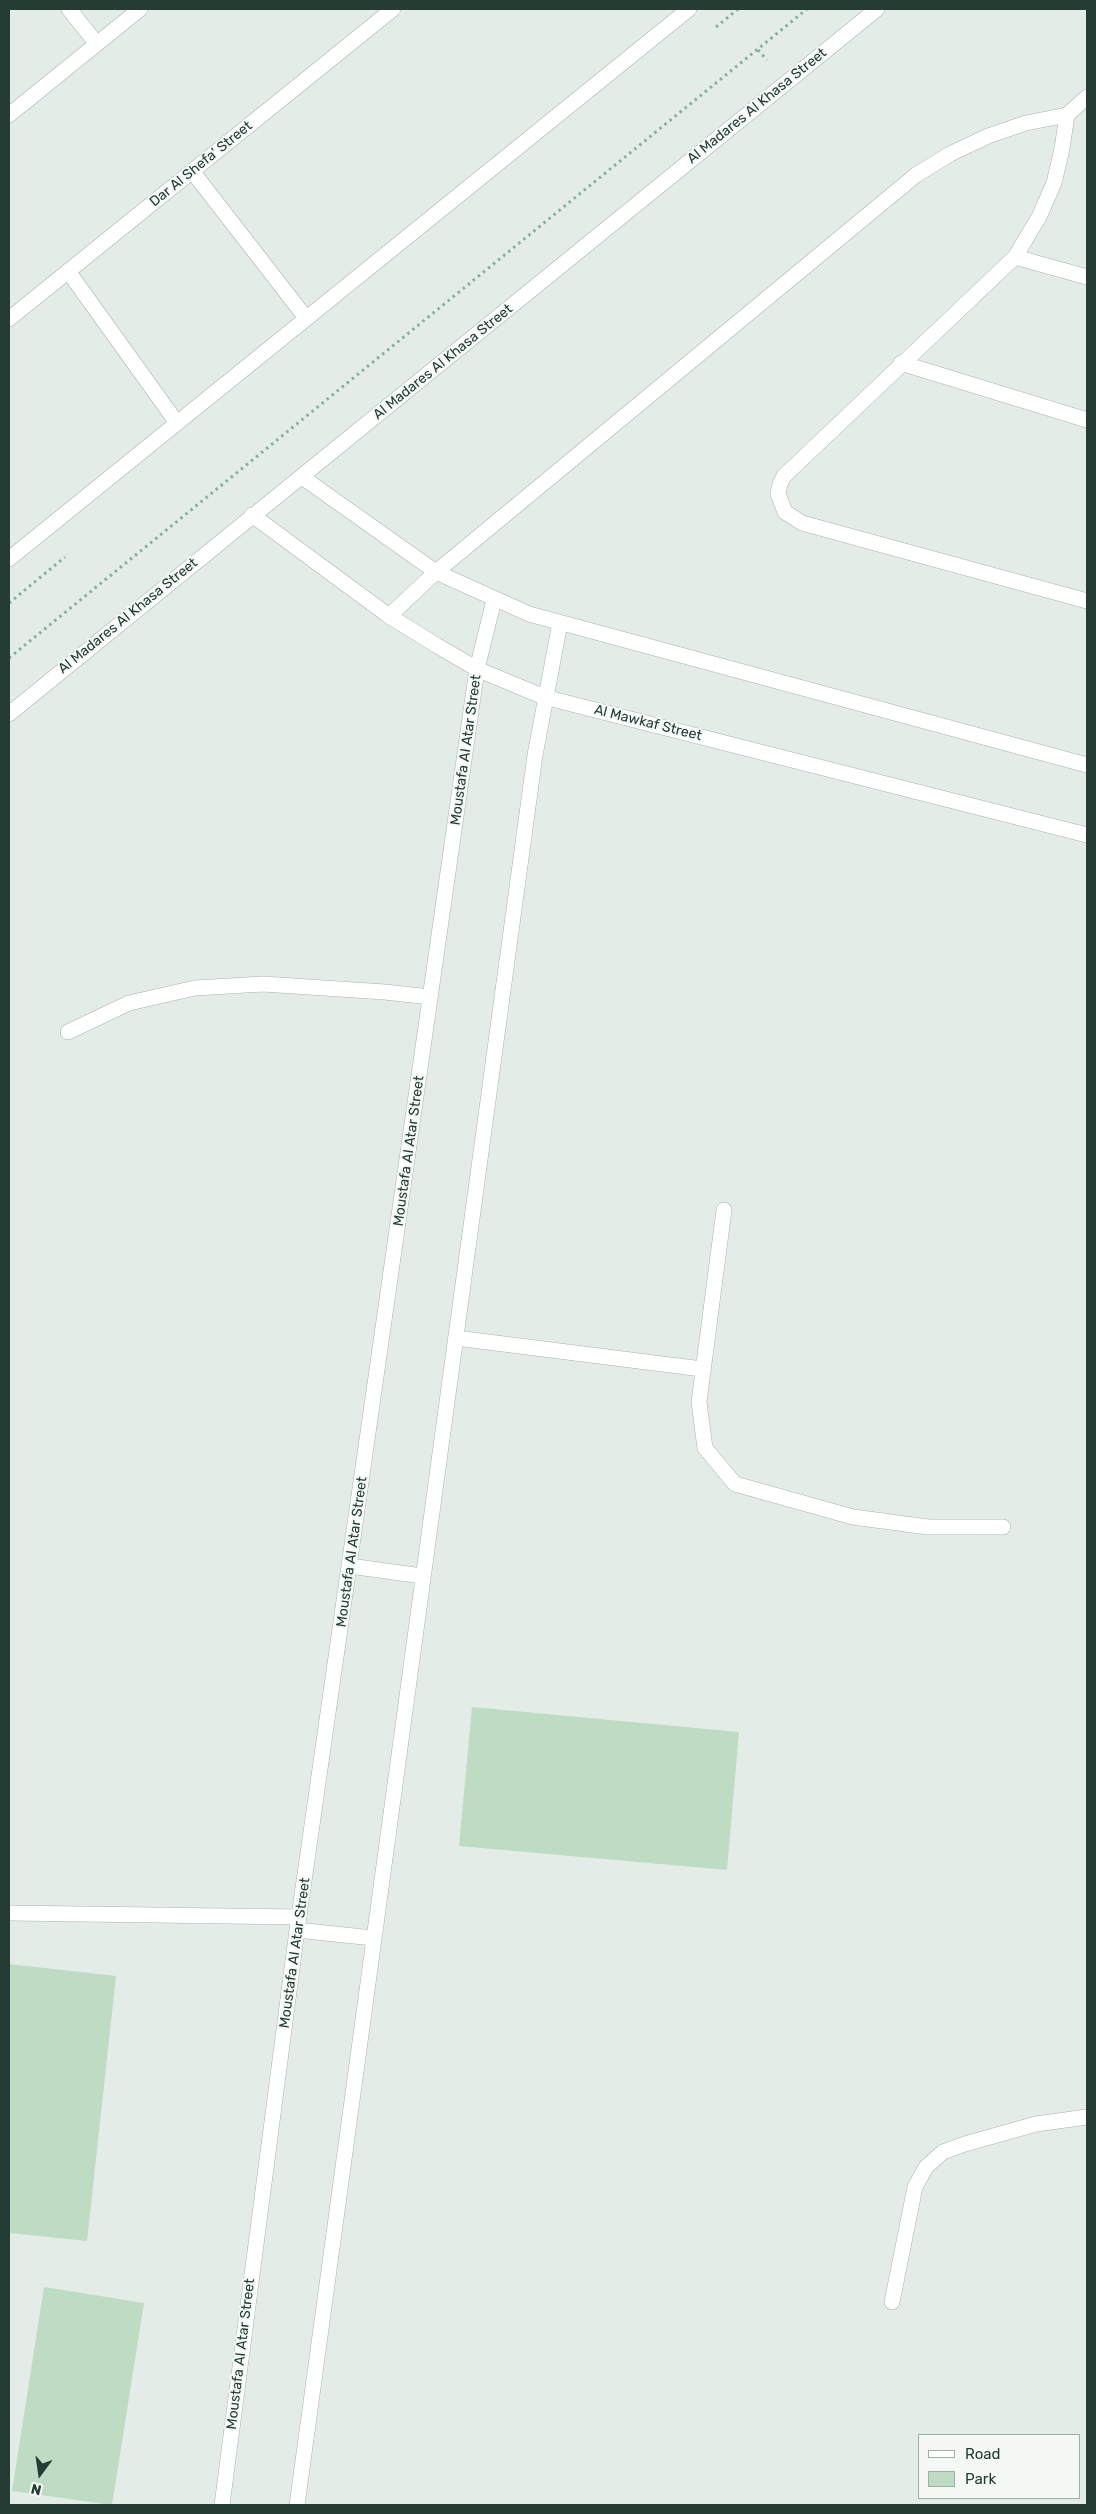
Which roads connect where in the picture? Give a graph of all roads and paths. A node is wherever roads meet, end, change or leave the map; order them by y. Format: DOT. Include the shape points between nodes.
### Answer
graph roads {
  1 [pos="69,9"];
  2 [pos="140,9"];
  3 [pos="393,9"];
  4 [pos="689,9"];
  5 [pos="807,9"];
  6 [pos="876,9"];
  7 [pos="97,44"];
  8 [pos="1087,97"];
  9 [pos="9,115"];
  10 [pos="1067,115"];
  11 [pos="192,170"];
  12 [pos="1015,257"];
  13 [pos="68,271"];
  14 [pos="1087,277"];
  15 [pos="306,318"];
  16 [pos="9,319"];
  17 [pos="902,363"];
  18 [pos="1087,420"];
  19 [pos="177,424"];
  20 [pos="302,477"];
  21 [pos="252,515"];
  22 [pos="9,560"];
  23 [pos="436,572"];
  24 [pos="494,600"];
  25 [pos="1087,601"];
  26 [pos="389,616"];
  27 [pos="560,623"];
  28 [pos="9,658"];
  29 [pos="477,669"];
  30 [pos="544,697"];
  31 [pos="9,714"];
  32 [pos="1087,766"];
  33 [pos="1087,835"];
  34 [pos="430,997"];
  35 [pos="68,1032"];
  36 [pos="724,1210"];
  37 [pos="456,1338"];
  38 [pos="702,1369"];
  39 [pos="1003,1527"];
  40 [pos="350,1566"];
  41 [pos="422,1576"];
  42 [pos="9,1913"];
  43 [pos="298,1924"];
  44 [pos="373,1938"];
  45 [pos="1087,2117"];
  46 [pos="892,2302"];
  47 [pos="222,2505"];
  48 [pos="297,2505"];
  1 -- 7 [label="street"];
  2 -- 7 [label="street"];
  3 -- 11 [label="street, Dar Al Shefa' Street"];
  4 -- 15 [label="street"];
  5 -- 28 [label="path"];
  6 -- 20 [label="street, Al Madares Al Khasa Street"];
  7 -- 9 [label="street"];
  8 -- 10 [label="street"];
  10 -- 12 [label="street" via="1054,183 1039,217"];
  10 -- 23 [label="street" via="1026,123 988,136 916,175"];
  11 -- 13 [label="street, Dar Al Shefa' Street"];
  11 -- 15 [label="street"];
  12 -- 14 [label="street"];
  12 -- 17 [label="street"];
  13 -- 16 [label="street, Dar Al Shefa' Street"];
  13 -- 19 [label="street"];
  15 -- 19 [label="street"];
  17 -- 18 [label="street"];
  17 -- 25 [label="street" via="784,476 778,494 786,512 802,523"];
  19 -- 22 [label="street"];
  20 -- 21 [label="street, Al Madares Al Khasa Street"];
  20 -- 23 [label="street"];
  21 -- 26 [label="street, Al Mawkaf Street"];
  21 -- 31 [label="street, Al Madares Al Khasa Street"];
  23 -- 24 [label="street"];
  23 -- 26 [label="street"];
  24 -- 27 [label="street"];
  24 -- 29 [label="street, Moustafa Al Atar Street"];
  26 -- 29 [label="street, Al Mawkaf Street"];
  27 -- 30 [label="street"];
  27 -- 32 [label="street"];
  29 -- 30 [label="street, Al Mawkaf Street"];
  29 -- 34 [label="street, Moustafa Al Atar Street"];
  30 -- 33 [label="street, Al Mawkaf Street"];
  30 -- 37 [label="street"];
  34 -- 35 [label="street" via="263,984 194,988 129,1003"];
  34 -- 40 [label="street, Moustafa Al Atar Street"];
  36 -- 38 [label="street"];
  37 -- 38 [label="street"];
  37 -- 41 [label="street"];
  38 -- 39 [label="street" via="699,1402 705,1448 735,1484 852,1517 928,1527"];
  40 -- 41 [label="street"];
  40 -- 43 [label="street, Moustafa Al Atar Street"];
  41 -- 44 [label="street"];
  42 -- 43 [label="street"];
  43 -- 44 [label="street"];
  43 -- 47 [label="street, Moustafa Al Atar Street"];
  44 -- 48 [label="street"];
  45 -- 46 [label="street" via="1036,2124 965,2144 943,2152 926,2167 915,2187"];
}
